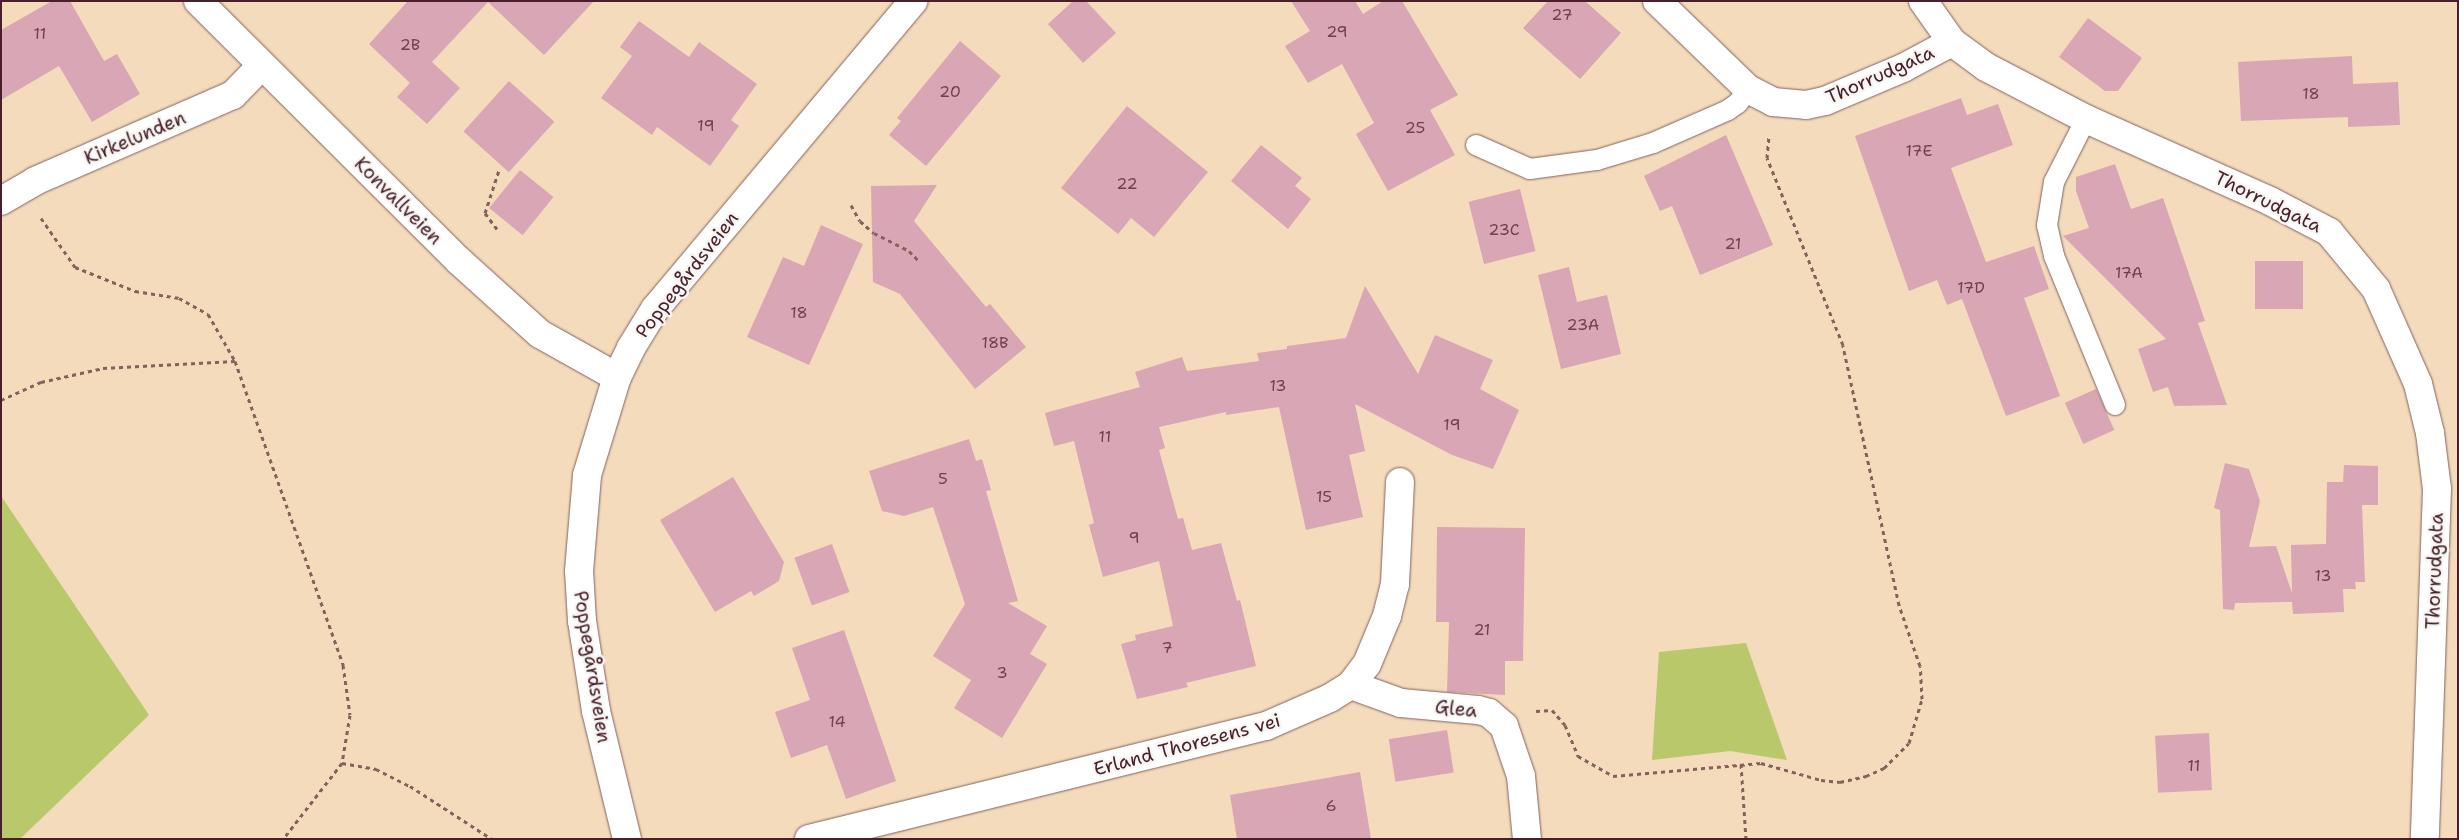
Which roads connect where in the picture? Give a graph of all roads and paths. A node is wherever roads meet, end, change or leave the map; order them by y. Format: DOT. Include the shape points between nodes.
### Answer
graph roads {
  1 [pos="198,1"];
  2 [pos="913,1"];
  3 [pos="1657,1"];
  4 [pos="1923,1"];
  5 [pos="1952,42"];
  6 [pos="261,66"];
  7 [pos="1748,89"];
  8 [pos="1773,102"];
  9 [pos="2086,119"];
  10 [pos="1476,145"];
  11 [pos="499,170"];
  12 [pos="35,181"];
  13 [pos="1,201"];
  14 [pos="851,205"];
  15 [pos="497,229"];
  16 [pos="918,260"];
  17 [pos="236,361"];
  18 [pos="617,377"];
  19 [pos="1,400"];
  20 [pos="2115,405"];
  21 [pos="1400,482"];
  22 [pos="1350,685"];
  23 [pos="1504,726"];
  24 [pos="342,763"];
  25 [pos="1741,764"];
  26 [pos="283,839"];
  27 [pos="492,839"];
  28 [pos="628,839"];
  29 [pos="809,839"];
  30 [pos="1527,839"];
  31 [pos="1746,839"];
  32 [pos="2425,839"];
  1 -- 6 [label="street, Konvallveien"];
  2 -- 18 [label="street, Poppegårdsveien" via="655,309 630,348"];
  3 -- 7 [label="street, Thorrudgata"];
  4 -- 5 [label="street"];
  5 -- 8 [label="street, Thorrudgata" via="1903,68 1825,101 1806,105"];
  5 -- 9 [label="street, Thorrudgata" via="1986,67"];
  6 -- 12 [label="street, Kirkelunden" via="233,95"];
  6 -- 18 [label="street, Konvallveien" via="458,260 540,334"];
  7 -- 8 [label="street, Thorrudgata"];
  7 -- 10 [label="lane" via="1738,104 1728,110 1653,143 1596,160 1530,169"];
  8 -- 25 [label="path" via="1767,158 1843,345 1898,605 1920,666 1922,699 1909,743 1884,768 1866,776 1840,782 1761,763"];
  9 -- 20 [label="lane" via="2054,182 2047,225 2054,256"];
  9 -- 32 [label="street, Thorrudgata" via="2270,201 2329,232 2376,289 2418,384 2430,433 2437,489"];
  11 -- 15 [label="path" via="485,213"];
  12 -- 13 [label="street, Kirkelunden"];
  12 -- 17 [label="path" via="41,222 75,267 135,291 179,298 208,314"];
  14 -- 16 [label="path" via="860,221 874,233 909,251"];
  17 -- 19 [label="path" via="103,368 41,382"];
  17 -- 24 [label="path" via="343,665 350,715"];
  18 -- 28 [label="street, Poppegårdsveien" via="587,475 579,571 582,621 596,711"];
  21 -- 22 [label="street, Erland Thoresens vei" via="1394,584 1389,608 1367,664"];
  22 -- 23 [label="street, Glea" via="1400,703 1478,710 1488,713"];
  22 -- 29 [label="street, Erland Thoresens vei" via="1305,711 1266,726"];
  23 -- 25 [label="path" via="1544,709 1552,710 1565,725 1578,756 1613,776"];
  23 -- 30 [label="street" via="1521,776"];
  24 -- 26 [label="path"];
  24 -- 27 [label="path" via="376,769"];
  25 -- 31 [label="path"];
}
